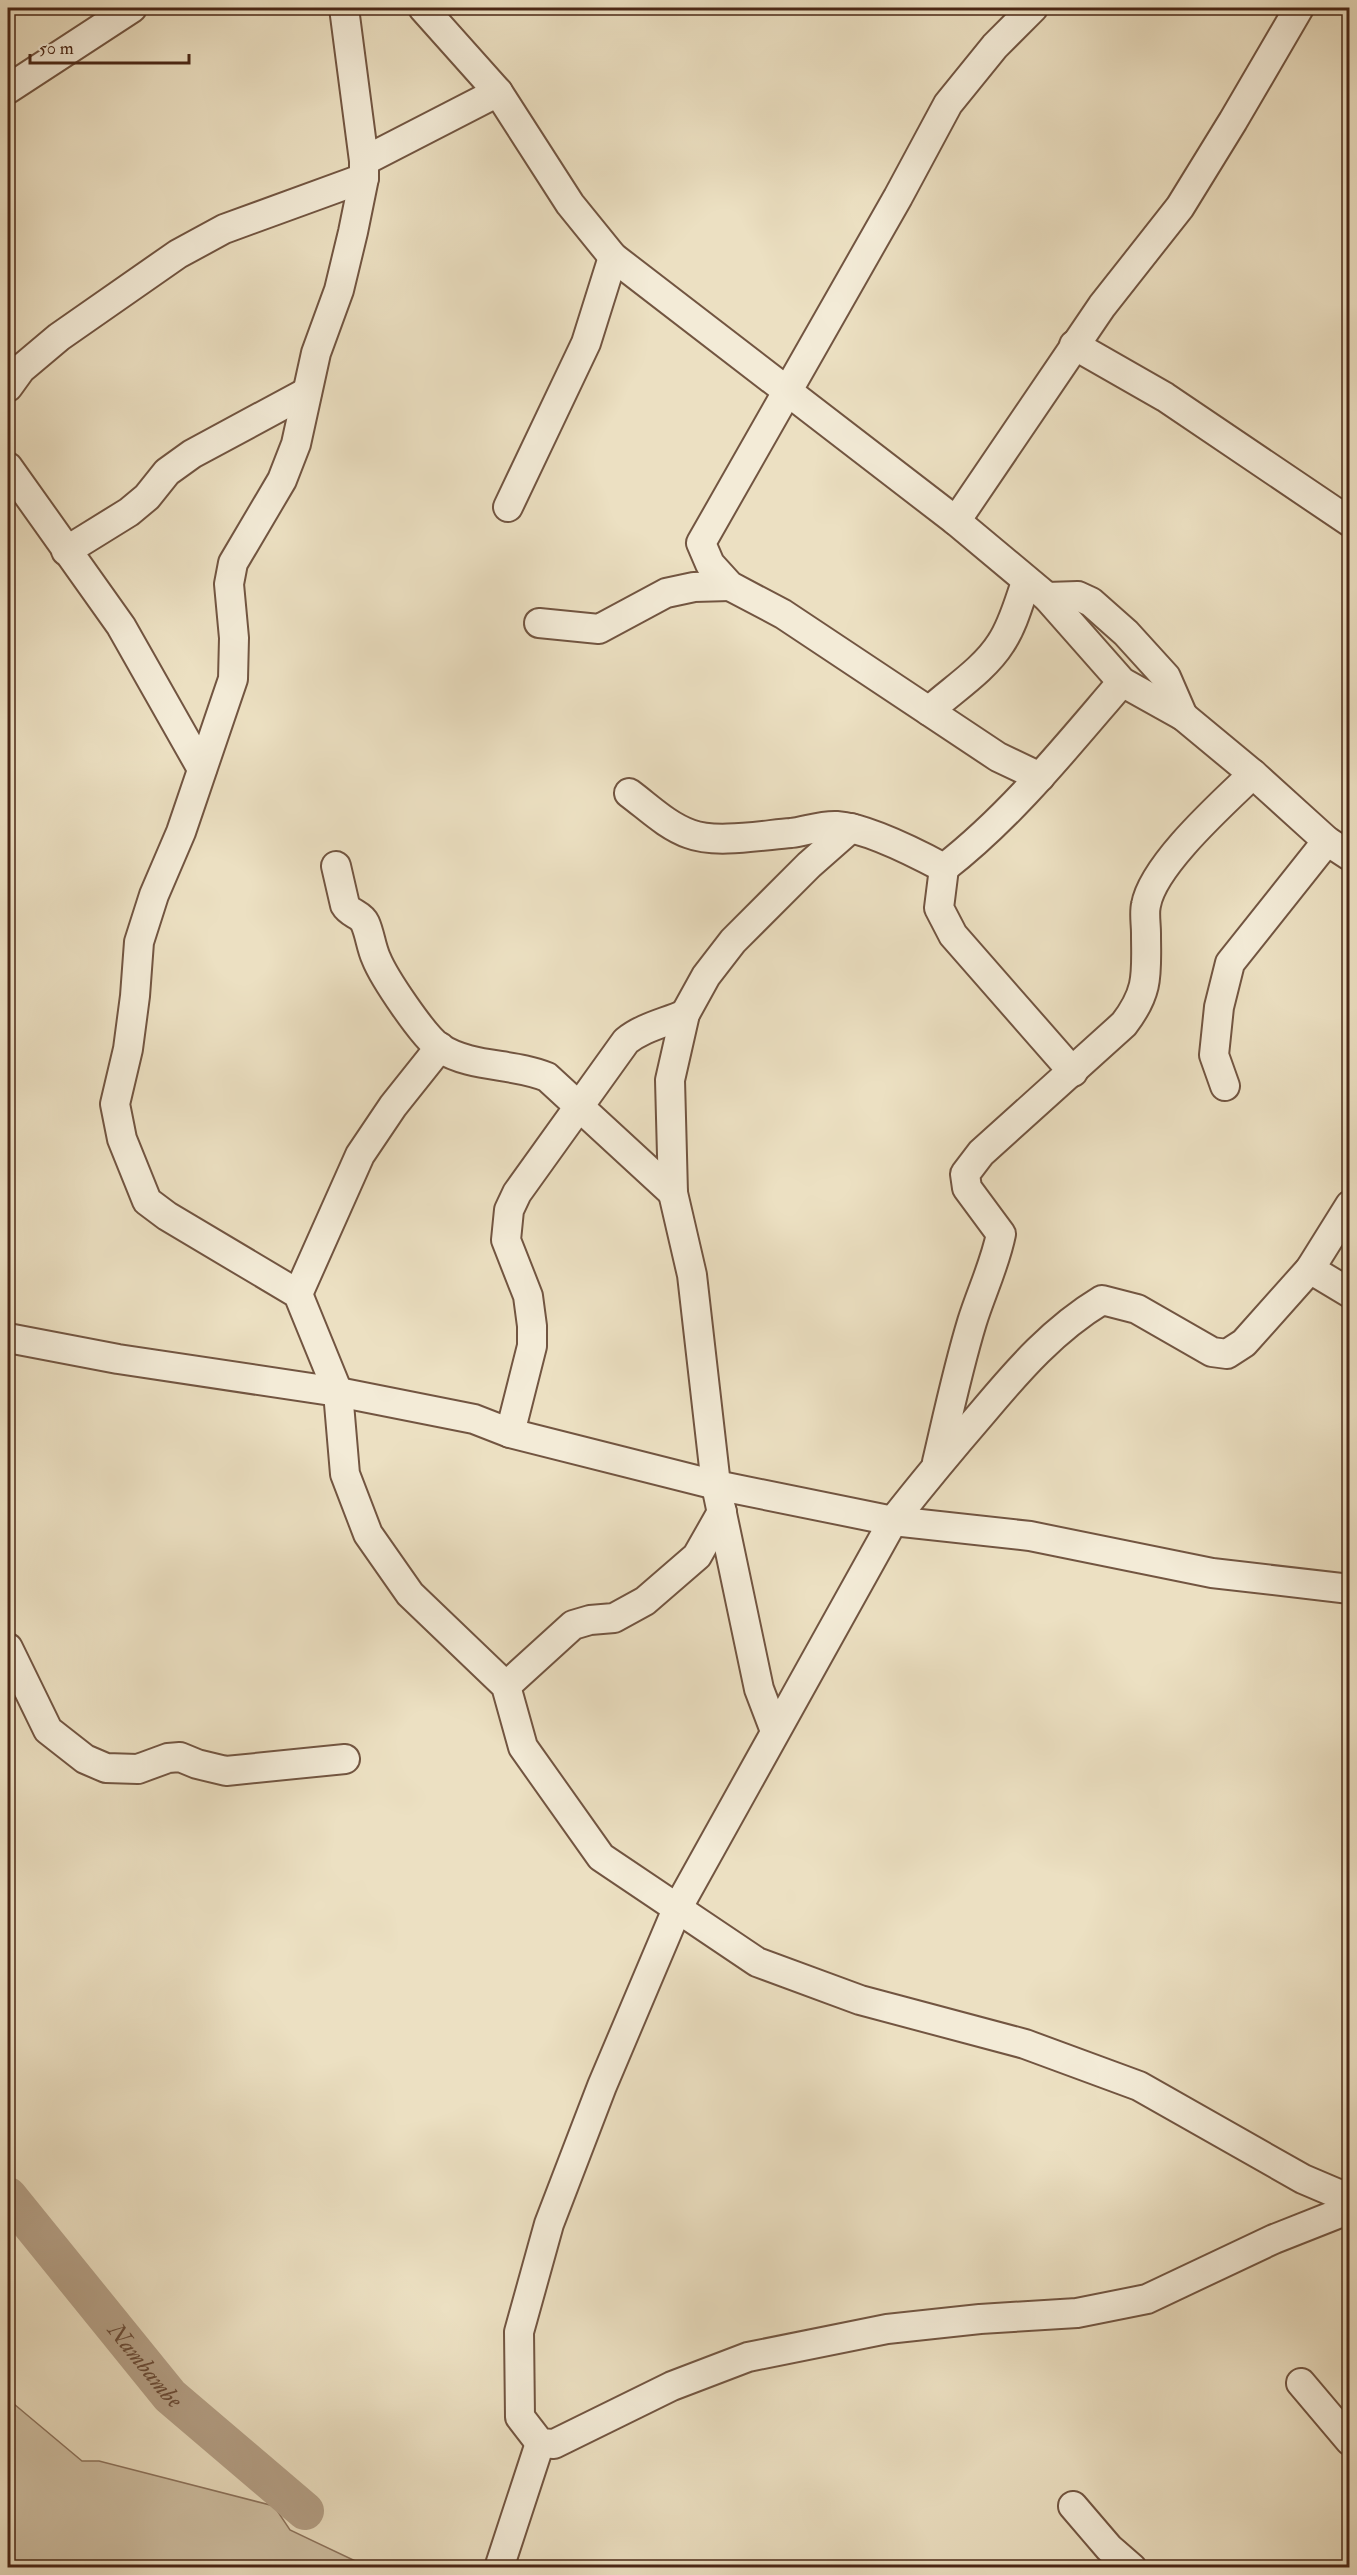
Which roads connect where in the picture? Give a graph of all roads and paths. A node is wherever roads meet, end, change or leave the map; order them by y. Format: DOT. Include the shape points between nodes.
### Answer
graph roads {
  1 [pos="132,8"];
  2 [pos="344,8"];
  3 [pos="423,8"];
  4 [pos="1033,8"];
  5 [pos="1299,8"];
  6 [pos="8,89"];
  7 [pos="498,92"];
  8 [pos="364,170"];
  9 [pos="613,257"];
  10 [pos="1074,345"];
  11 [pos="8,387"];
  12 [pos="307,392"];
  13 [pos="787,392"];
  14 [pos="8,467"];
  15 [pos="20,503"];
  16 [pos="508,507"];
  17 [pos="957,521"];
  18 [pos="1350,522"];
  19 [pos="66,551"];
  20 [pos="730,586"];
  21 [pos="1036,589"];
  22 [pos="539,623"];
  23 [pos="1122,682"];
  24 [pos="929,711"];
  25 [pos="1183,716"];
  26 [pos="202,769"];
  27 [pos="1253,774"];
  28 [pos="1040,777"];
  29 [pos="629,793"];
  30 [pos="851,828"];
  31 [pos="1338,848"];
  32 [pos="336,866"];
  33 [pos="944,868"];
  34 [pos="685,1014"];
  35 [pos="440,1047"];
  36 [pos="1073,1072"];
  37 [pos="1225,1086"];
  38 [pos="580,1106"];
  39 [pos="673,1193"];
  40 [pos="1350,1205"];
  41 [pos="1310,1269"];
  42 [pos="1350,1293"];
  43 [pos="298,1294"];
  44 [pos="8,1338"];
  45 [pos="346,1393"];
  46 [pos="510,1433"];
  47 [pos="935,1467"];
  48 [pos="716,1485"];
  49 [pos="722,1512"];
  50 [pos="893,1521"];
  51 [pos="730,1545"];
  52 [pos="697,1556"];
  53 [pos="1350,1589"];
  54 [pos="8,1648"];
  55 [pos="506,1686"];
  56 [pos="775,1731"];
  57 [pos="345,1759"];
  58 [pos="677,1909"];
  59 [pos="1350,2199"];
  60 [pos="1350,2209"];
  61 [pos="1301,2383"];
  62 [pos="1350,2440"];
  63 [pos="540,2443"];
  64 [pos="1073,2506"];
  65 [pos="499,2568"];
  66 [pos="1132,2568"];
  1 -- 6 [label="street"];
  2 -- 8 [label="street"];
  3 -- 7 [label="street"];
  4 -- 13 [label="street" via="995,46 948,104"];
  5 -- 10 [label="street" via="1180,207"];
  7 -- 8 [label="street"];
  7 -- 9 [label="street" via="570,204"];
  8 -- 11 [label="street" via="224,229 178,254 59,337 21,369"];
  8 -- 12 [label="street" via="339,290 316,353"];
  9 -- 13 [label="street"];
  9 -- 16 [label="street" via="586,343"];
  10 -- 17 [label="street"];
  10 -- 18 [label="street" via="1165,397"];
  12 -- 19 [label="street" via="192,454 167,472 129,512"];
  12 -- 26 [label="street" via="296,444 282,480 233,563 229,584 233,680"];
  13 -- 17 [label="street"];
  13 -- 20 [label="street" via="701,543 710,564"];
  14 -- 15 [label="street"];
  15 -- 19 [label="street"];
  17 -- 21 [label="street"];
  19 -- 26 [label="street" via="121,626"];
  20 -- 22 [label="street" via="666,593 598,629"];
  20 -- 24 [label="street" via="783,614"];
  21 -- 23 [label="street"];
  21 -- 24 [label="street" via="1001,644"];
  21 -- 25 [label="street" via="1091,602 1166,677"];
  23 -- 25 [label="street"];
  23 -- 28 [label="street"];
  24 -- 28 [label="street" via="998,757"];
  25 -- 27 [label="street"];
  26 -- 43 [label="street" via="138,942 128,1049 115,1104 122,1138 147,1201"];
  27 -- 31 [label="street"];
  27 -- 36 [label="street" via="1160,872 1146,904 1144,990 1139,1004 1124,1024"];
  28 -- 33 [label="street" via="972,846"];
  29 -- 30 [label="street" via="691,835 735,838 834,826"];
  30 -- 33 [label="street"];
  30 -- 34 [label="street" via="808,865 733,941 706,976"];
  31 -- 37 [label="street" via="1230,963 1219,1008 1214,1054"];
  32 -- 35 [label="street" via="347,910 364,921 376,958 392,988"];
  33 -- 36 [label="street" via="939,908 953,935"];
  34 -- 38 [label="street" via="638,1031 626,1041"];
  34 -- 39 [label="street" via="670,1080"];
  35 -- 38 [label="street" via="462,1057 533,1071 547,1077"];
  35 -- 43 [label="street" via="360,1155"];
  36 -- 47 [label="street" via="981,1153 965,1174 967,1188 1000,1234 969,1332"];
  38 -- 39 [label="street"];
  38 -- 46 [label="street" via="509,1210 506,1240 528,1296 532,1326 532,1346"];
  39 -- 48 [label="street" via="692,1275"];
  40 -- 41 [label="street"];
  41 -- 42 [label="street"];
  41 -- 47 [label="street" via="1244,1343 1227,1354 1212,1352 1137,1310 1102,1300 1075,1316 1026,1361"];
  43 -- 45 [label="street"];
  44 -- 45 [label="street" via="118,1359"];
  45 -- 46 [label="street" via="379,1416 431,1429 474,1419"];
  45 -- 55 [label="street" via="345,1474 368,1534 410,1594"];
  46 -- 48 [label="street"];
  47 -- 50 [label="street"];
  48 -- 49 [label="street"];
  48 -- 50 [label="street"];
  49 -- 51 [label="street"];
  49 -- 52 [label="street"];
  50 -- 53 [label="street" via="1029,1536 1212,1573"];
  50 -- 56 [label="street"];
  51 -- 52 [label="street"];
  51 -- 56 [label="street" via="759,1689"];
  52 -- 55 [label="street" via="630,1611 614,1618 573,1624"];
  54 -- 57 [label="street" via="48,1730 85,1759 106,1768 138,1768 180,1757 226,1771"];
  55 -- 58 [label="street" via="523,1747 601,1857"];
  56 -- 58 [label="street"];
  58 -- 59 [label="street" via="758,1962 860,2000 1025,2044 1139,2086 1303,2179"];
  58 -- 63 [label="street" via="549,2224 519,2332 520,2417"];
  60 -- 63 [label="street" via="1274,2239 1147,2299 1077,2313 887,2329 748,2357 672,2386 554,2444"];
  61 -- 62 [label="street"];
  63 -- 65 [label="street"];
  64 -- 66 [label="street"];
}
